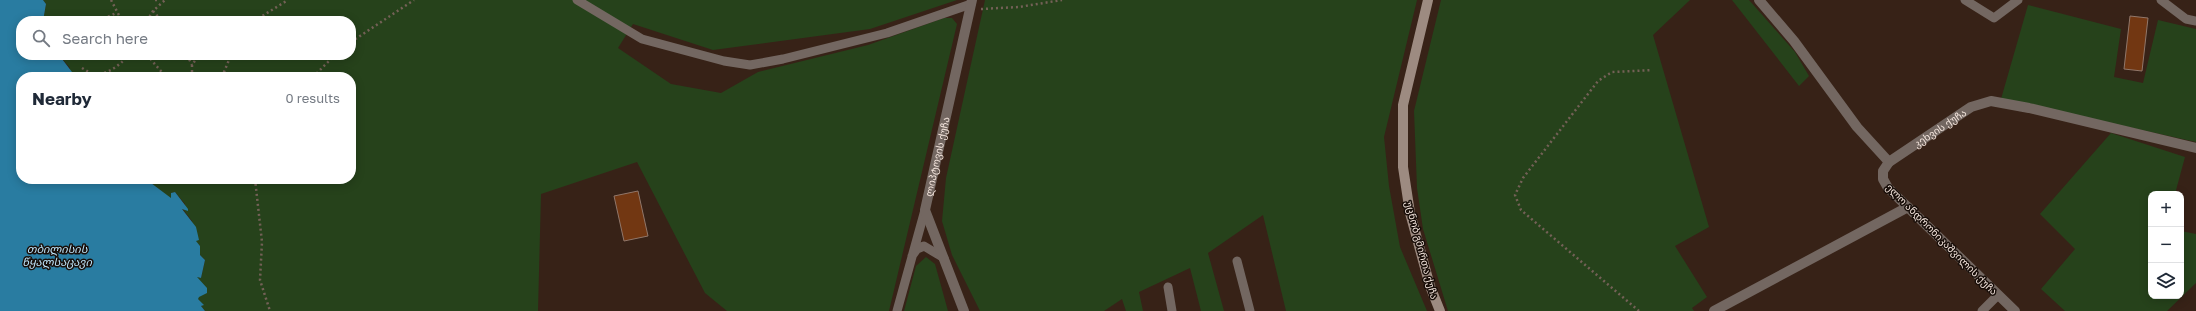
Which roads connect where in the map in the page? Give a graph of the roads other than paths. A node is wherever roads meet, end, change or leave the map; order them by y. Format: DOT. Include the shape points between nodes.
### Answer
graph roads {
  1 [pos="577,0"];
  2 [pos="1428,0"];
  3 [pos="1759,0"];
  4 [pos="1965,0"];
  5 [pos="2018,0"];
  6 [pos="2161,0"];
  7 [pos="974,5"];
  8 [pos="2196,21"];
  9 [pos="2196,148"];
  10 [pos="1889,162"];
  11 [pos="1908,207"];
  12 [pos="925,210"];
  13 [pos="944,258"];
  14 [pos="910,261"];
  15 [pos="1237,261"];
  16 [pos="1168,287"];
  17 [pos="1998,295"];
  18 [pos="897,311"];
  19 [pos="964,311"];
  20 [pos="1172,311"];
  21 [pos="1250,311"];
  22 [pos="1440,311"];
  23 [pos="1714,311"];
  24 [pos="1982,311"];
  25 [pos="2015,311"];
  1 -- 7 [label="lane" via="642,39 724,61 750,65 887,33"];
  2 -- 22 [label="main road, უცნობ გმირთა ქუჩა" via="1403,105 1404,167 1410,213 1430,286"];
  3 -- 10 [label="street" via="1794,41 1857,127"];
  4 -- 5 [label="lane" via="1994,18"];
  6 -- 8 [label="lane" via="2186,19"];
  7 -- 12 [label="street, ლიპტოვის ქუჩა"];
  9 -- 10 [label="street, კეხვის ქუჩა" via="1991,101 1970,107"];
  10 -- 11 [label="street, ელო ანდრონიკაშვილის ქუჩა" via="1883,171 1883,179 1888,188"];
  11 -- 17 [label="street, ელო ანდრონიკაშვილის ქუჩა"];
  11 -- 23 [label="street"];
  12 -- 13 [label="street"];
  12 -- 14 [label="lane, ლიპტოვის ქუჩა"];
  13 -- 14 [label="lane" via="924,246 917,249"];
  13 -- 19 [label="street"];
  14 -- 18 [label="lane, ლიპტოვის ქუჩა"];
  15 -- 21 [label="lane"];
  16 -- 20 [label="lane"];
  17 -- 24 [label="lane"];
  17 -- 25 [label="street, ელო ანდრონიკაშვილის ქუჩა"];
}
